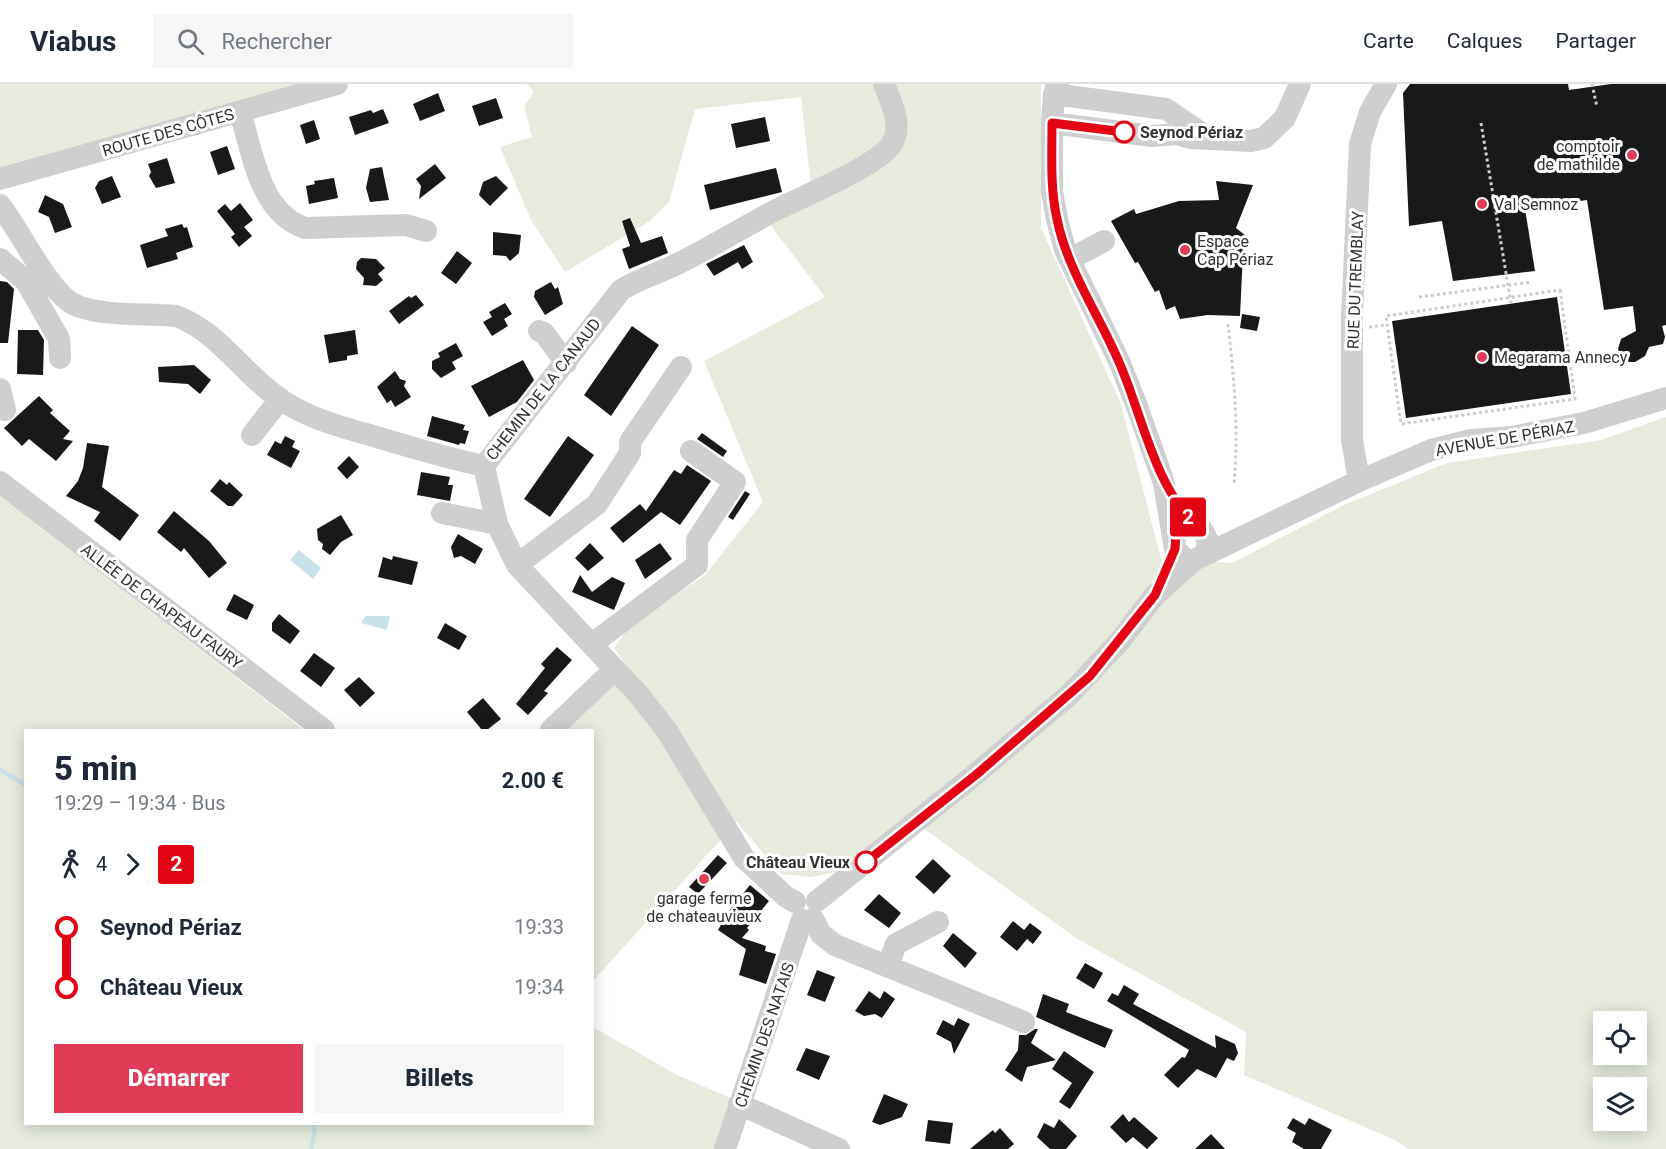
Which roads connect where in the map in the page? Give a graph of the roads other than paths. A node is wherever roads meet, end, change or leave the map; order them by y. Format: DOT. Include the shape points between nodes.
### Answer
graph roads {
  1 [pos="337,84"];
  2 [pos="884,84"];
  3 [pos="1300,84"];
  4 [pos="1386,84"];
  5 [pos="1054,103"];
  6 [pos="240,112"];
  7 [pos="1210,138"];
  8 [pos="0,179"];
  9 [pos="0,206"];
  10 [pos="426,231"];
  11 [pos="21,236"];
  12 [pos="1104,241"];
  13 [pos="0,252"];
  14 [pos="0,259"];
  15 [pos="1070,259"];
  16 [pos="539,331"];
  17 [pos="60,358"];
  18 [pos="566,363"];
  19 [pos="681,367"];
  20 [pos="1666,398"];
  21 [pos="279,399"];
  22 [pos="252,435"];
  23 [pos="691,451"];
  24 [pos="484,466"];
  25 [pos="1359,481"];
  26 [pos="0,482"];
  27 [pos="1164,483"];
  28 [pos="442,513"];
  29 [pos="497,524"];
  30 [pos="1201,528"];
  31 [pos="1249,532"];
  32 [pos="1187,551"];
  33 [pos="517,565"];
  34 [pos="592,644"];
  35 [pos="614,670"];
  36 [pos="323,729"];
  37 [pos="552,729"];
  38 [pos="807,911"];
  39 [pos="938,922"];
  40 [pos="830,942"];
  41 [pos="795,946"];
  42 [pos="888,965"];
  43 [pos="1024,1022"];
  44 [pos="739,1104"];
  45 [pos="725,1149"];
  46 [pos="838,1149"];
  1 -- 6 [label="street, ROUTE DES CÔTES"];
  2 -- 18 [label="street, CHEMIN DE LA CANAUD" via="896,122 895,137 886,151 813,194 681,263 628,286 614,296"];
  3 -- 7 [label="street" via="1285,118 1264,138"];
  4 -- 25 [label="street, RUE DU TREMBLAY" via="1370,112 1360,144 1352,316 1352,440"];
  5 -- 7 [label="street" via="1152,136"];
  5 -- 7 [label="street" via="1166,109"];
  5 -- 15 [label="street" via="1052,192 1056,219"];
  6 -- 8 [label="street, ROUTE DES CÔTES"];
  6 -- 10 [label="street" via="263,187 276,208 295,224 305,228 406,225"];
  9 -- 11 [label="street"];
  11 -- 13 [label="street"];
  11 -- 21 [label="street" via="52,284 71,303 102,311 176,316 193,323"];
  12 -- 15 [label="street"];
  14 -- 17 [label="street" via="26,281 59,339"];
  15 -- 27 [label="street" via="1119,361"];
  16 -- 18 [label="street"];
  18 -- 24 [label="street, CHEMIN DE LA CANAUD"];
  19 -- 33 [label="street" via="630,442 630,453 597,504"];
  20 -- 25 [label="street, AVENUE DE PÉRIAZ" via="1584,423 1431,450"];
  21 -- 22 [label="street"];
  21 -- 24 [label="street" via="324,421"];
  23 -- 34 [label="street" via="735,482 697,540 694,570"];
  24 -- 29 [label="street, CHEMIN DE LA CANAUD"];
  25 -- 31 [label="street, AVENUE DE PÉRIAZ"];
  26 -- 36 [label="street, ALLÉE DE CHAPEAU FAURY"];
  27 -- 30 [label="street" via="1184,514"];
  27 -- 32 [label="street"];
  28 -- 29 [label="street"];
  29 -- 33 [label="street, CHEMIN DE LA CANAUD"];
  30 -- 31 [label="street, AVENUE DE PÉRIAZ" via="1225,534"];
  30 -- 32 [label="street" via="1209,543"];
  30 -- 32 [label="street" via="1182,528"];
  31 -- 32 [label="street, AVENUE DE PÉRIAZ"];
  32 -- 38 [label="street" via="1119,642 1069,695"];
  33 -- 34 [label="street, CHEMIN DE LA CANAUD"];
  34 -- 35 [label="street, CHEMIN DE LA CANAUD"];
  35 -- 37 [label="street"];
  35 -- 38 [label="street, CHEMIN DE LA CANAUD" via="667,731 744,858"];
  38 -- 40 [label="street, CHEMIN DE LA CANAUD"];
  38 -- 41 [label="street, CHEMIN DES NATAIS"];
  39 -- 42 [label="street" via="896,944"];
  40 -- 41 [label="street" via="804,940"];
  40 -- 42 [label="street"];
  41 -- 44 [label="street, CHEMIN DES NATAIS"];
  42 -- 43 [label="street"];
  44 -- 45 [label="street, CHEMIN DES NATAIS"];
  44 -- 46 [label="street"];
}
